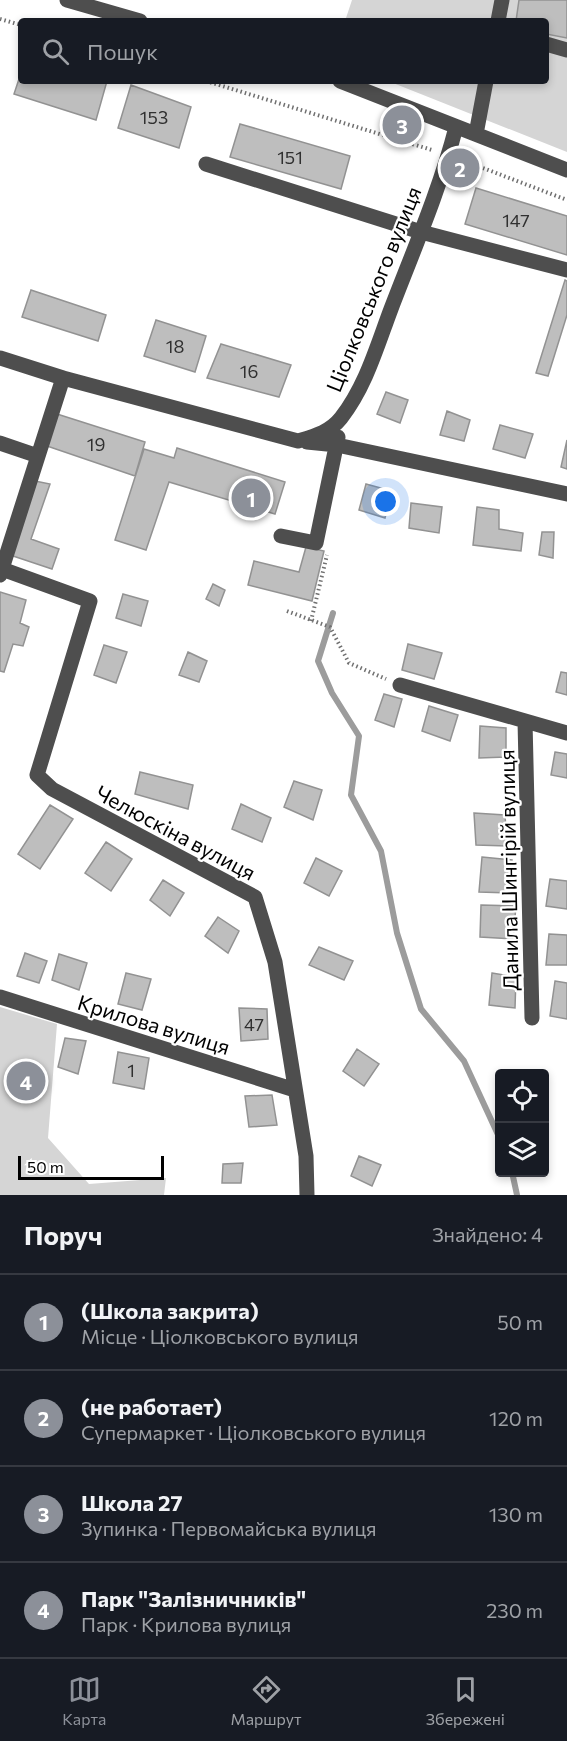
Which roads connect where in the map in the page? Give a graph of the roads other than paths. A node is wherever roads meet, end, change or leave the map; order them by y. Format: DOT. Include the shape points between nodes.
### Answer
graph roads {
  1 [pos="67,0"];
  2 [pos="502,0"];
  3 [pos="130,18"];
  4 [pos="499,18"];
  5 [pos="549,45"];
  6 [pos="567,50"];
  7 [pos="348,84"];
  8 [pos="485,84"];
  9 [pos="456,127"];
  10 [pos="476,134"];
  11 [pos="206,164"];
  12 [pos="567,170"];
  13 [pos="421,232"];
  14 [pos="567,270"];
  15 [pos="0,358"];
  16 [pos="63,378"];
  17 [pos="340,419"];
  18 [pos="298,441"];
  19 [pos="0,444"];
  20 [pos="337,445"];
  21 [pos="38,456"];
  22 [pos="567,494"];
  23 [pos="281,536"];
  24 [pos="1,572"];
  25 [pos="400,685"];
  26 [pos="525,721"];
  27 [pos="567,733"];
  28 [pos="0,997"];
  29 [pos="532,1018"];
  30 [pos="295,1090"];
  31 [pos="307,1195"];
  1 -- 3 [label="street"];
  2 -- 4 [label="street"];
  5 -- 6 [label="street"];
  7 -- 9 [label="street"];
  8 -- 10 [label="street"];
  9 -- 10 [label="street"];
  9 -- 13 [label="street, Ціолковського вулиця"];
  10 -- 12 [label="street"];
  11 -- 13 [label="street"];
  13 -- 14 [label="street"];
  13 -- 17 [label="street, Ціолковського вулиця" via="359,390"];
  15 -- 16 [label="street"];
  16 -- 18 [label="street"];
  16 -- 21 [label="street"];
  17 -- 18 [label="street, Ціолковського вулиця" via="324,434"];
  17 -- 20 [label="street"];
  18 -- 20 [label="street"];
  19 -- 21 [label="street"];
  20 -- 22 [label="street"];
  20 -- 23 [label="street" via="316,543"];
  21 -- 24 [label="street"];
  24 -- 30 [label="street, Челюскіна вулиця" via="90,601 37,775 52,789 255,897 274,962"];
  25 -- 26 [label="street, Данила Шингірій вулиця"];
  26 -- 27 [label="street, Данила Шингірій вулиця"];
  26 -- 29 [label="street, Данила Шингірій вулиця"];
  28 -- 30 [label="street, Крилова вулиця"];
  30 -- 31 [label="street, Челюскіна вулиця" via="306,1156"];
}
